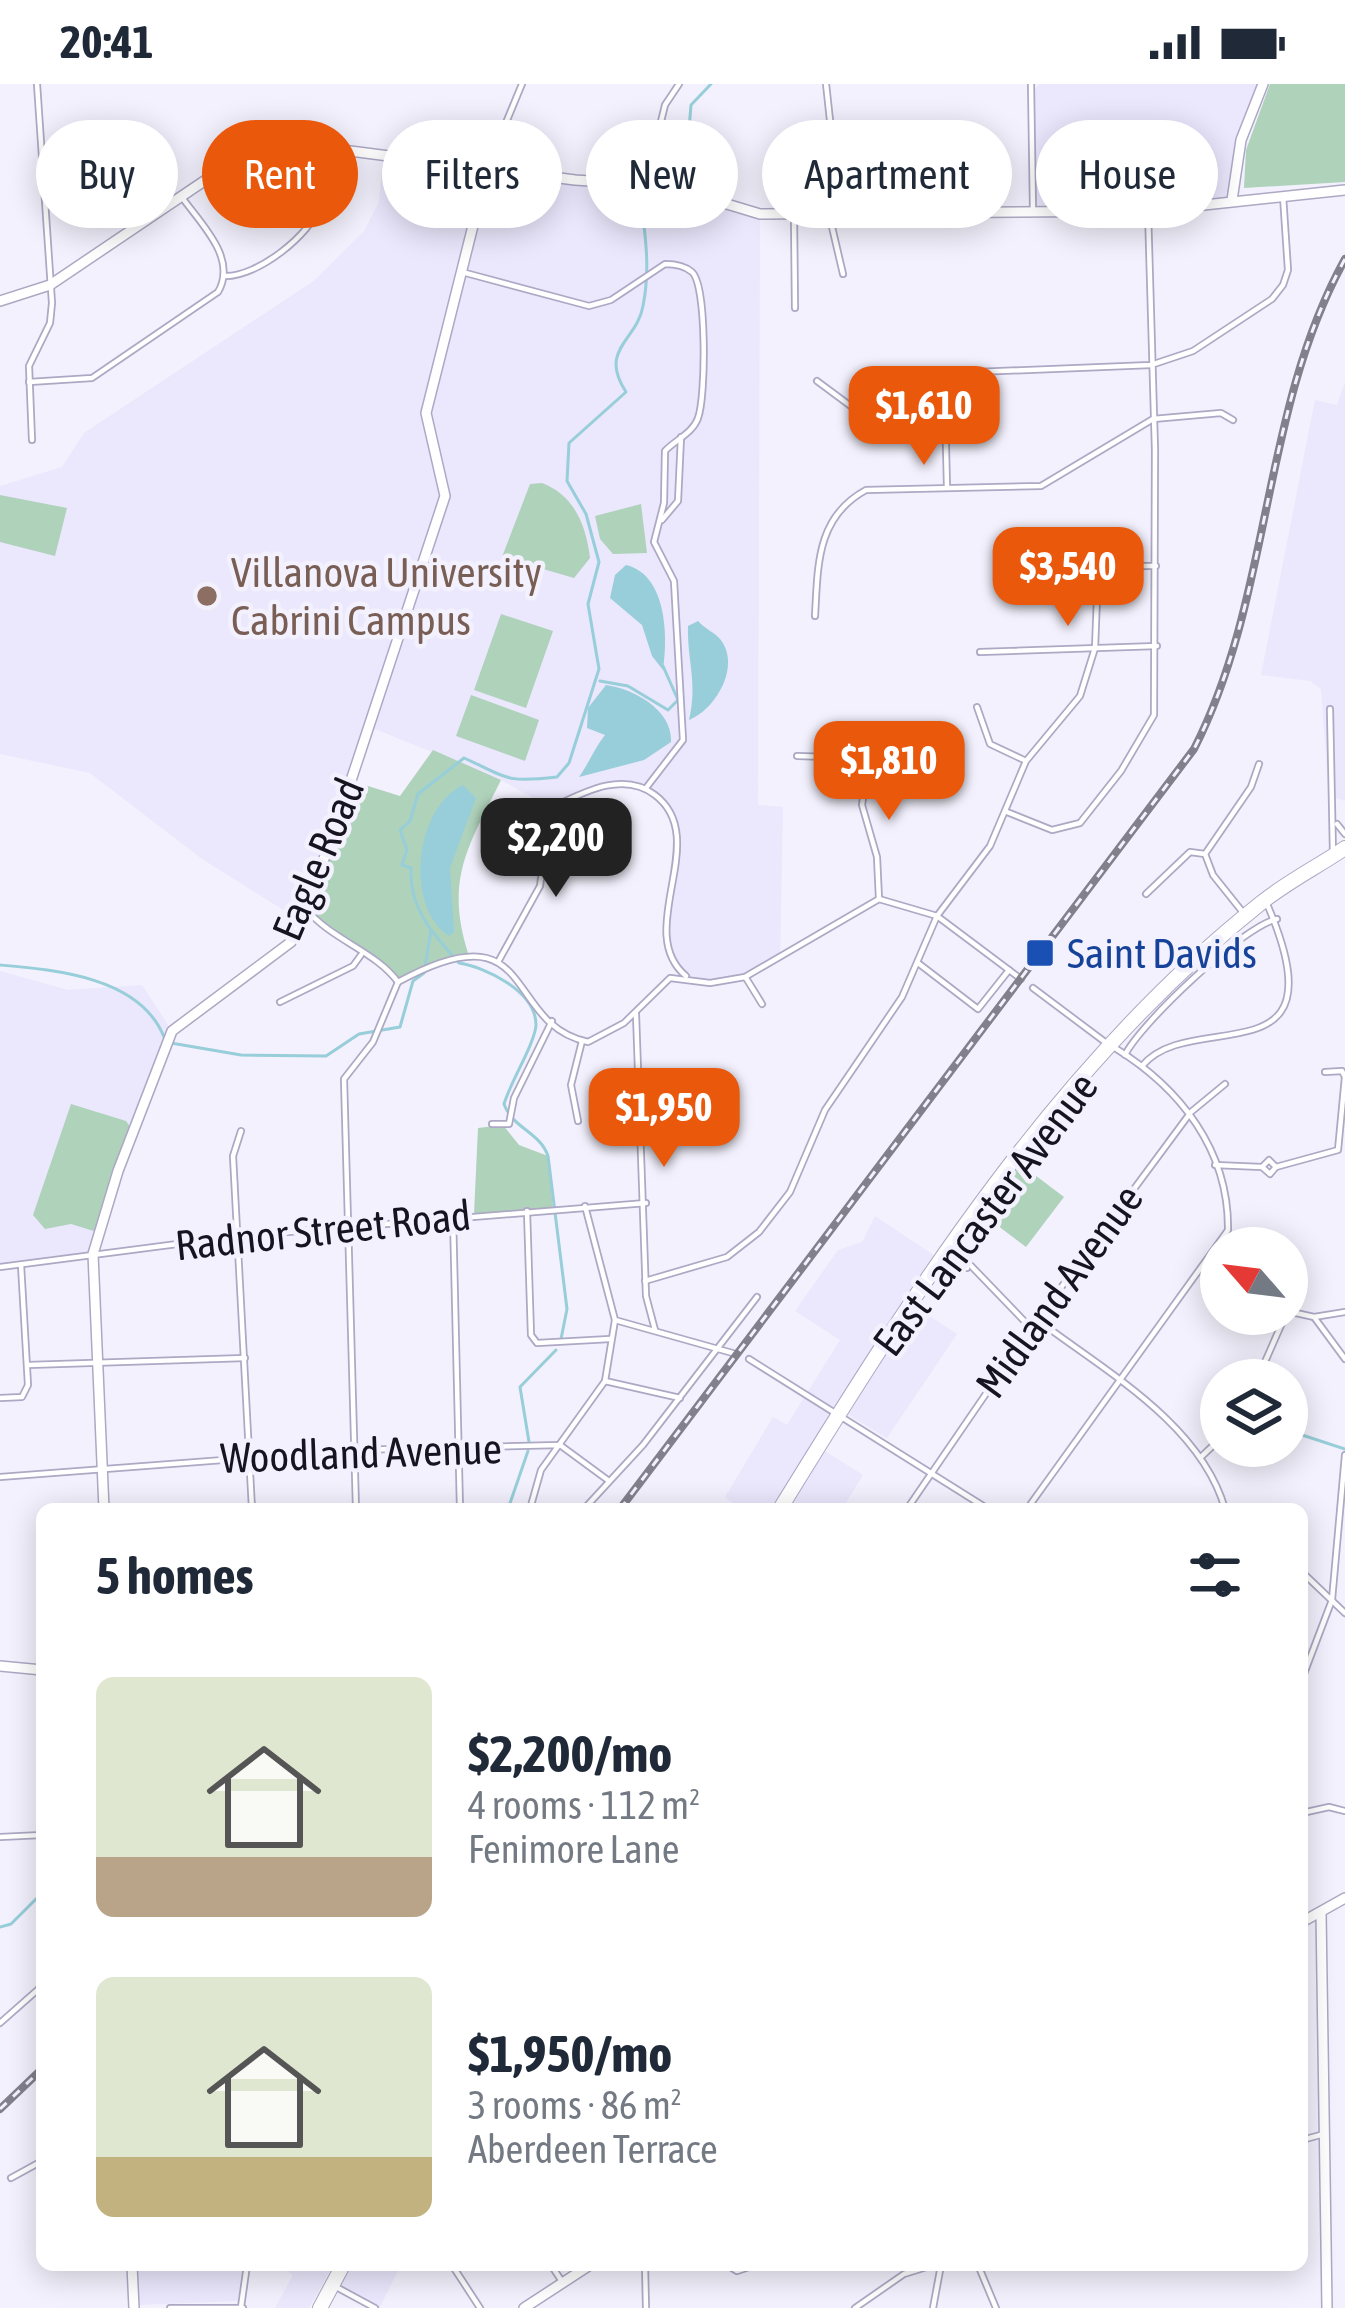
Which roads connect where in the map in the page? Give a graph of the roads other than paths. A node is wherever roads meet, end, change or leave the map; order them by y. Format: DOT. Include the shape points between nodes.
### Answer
graph roads {
  1 [pos="37,84"];
  2 [pos="522,84"];
  3 [pos="679,84"];
  4 [pos="826,84"];
  5 [pos="1031,84"];
  6 [pos="1263,84"];
  7 [pos="507,120"];
  8 [pos="661,120"];
  9 [pos="832,120"];
  10 [pos="382,154"];
  11 [pos="1235,176"];
  12 [pos="1345,190"];
  13 [pos="181,196"];
  14 [pos="1283,196"];
  15 [pos="1268,197"];
  16 [pos="1232,200"];
  17 [pos="1218,202"];
  18 [pos="1012,212"];
  19 [pos="1033,212"];
  20 [pos="1036,212"];
  21 [pos="310,228"];
  22 [pos="473,228"];
  23 [pos="794,228"];
  24 [pos="832,228"];
  25 [pos="1148,228"];
  26 [pos="462,272"];
  27 [pos="843,274"];
  28 [pos="226,276"];
  29 [pos="50,285"];
  30 [pos="0,301"];
  31 [pos="795,308"];
  32 [pos="1151,365"];
  33 [pos="817,381"];
  34 [pos="29,382"];
  35 [pos="946,407"];
  36 [pos="1153,419"];
  37 [pos="1233,420"];
  38 [pos="682,436"];
  39 [pos="32,440"];
  40 [pos="947,487"];
  41 [pos="658,525"];
  42 [pos="1156,566"];
  43 [pos="815,616"];
  44 [pos="1157,646"];
  45 [pos="1095,648"];
  46 [pos="980,652"];
  47 [pos="977,707"];
  48 [pos="1330,709"];
  49 [pos="797,756"];
  50 [pos="1026,761"];
  51 [pos="1259,764"];
  52 [pos="646,788"];
  53 [pos="1004,811"];
  54 [pos="1334,819"];
  55 [pos="1345,835"];
  56 [pos="1341,852"];
  57 [pos="1204,854"];
  58 [pos="1146,894"];
  59 [pos="880,899"];
  60 [pos="1264,900"];
  61 [pos="306,909"];
  62 [pos="1245,915"];
  63 [pos="937,916"];
  64 [pos="1277,919"];
  65 [pos="1290,936"];
  66 [pos="362,953"];
  67 [pos="498,962"];
  68 [pos="919,963"];
  69 [pos="673,965"];
  70 [pos="1009,970"];
  71 [pos="745,977"];
  72 [pos="670,978"];
  73 [pos="688,978"];
  74 [pos="1021,979"];
  75 [pos="398,982"];
  76 [pos="1034,988"];
  77 [pos="280,1002"];
  78 [pos="762,1004"];
  79 [pos="636,1013"];
  80 [pos="1288,1020"];
  81 [pos="552,1021"];
  82 [pos="582,1041"];
  83 [pos="1111,1046"];
  84 [pos="1125,1054"];
  85 [pos="1142,1066"];
  86 [pos="1325,1072"];
  87 [pos="1225,1084"];
  88 [pos="1191,1112"];
  89 [pos="578,1121"];
  90 [pos="492,1124"];
  91 [pos="241,1131"];
  92 [pos="1215,1165"];
  93 [pos="646,1203"];
  94 [pos="585,1207"];
  95 [pos="527,1211"];
  96 [pos="453,1216"];
  97 [pos="349,1226"];
  98 [pos="1227,1227"];
  99 [pos="239,1236"];
  100 [pos="951,1246"];
  101 [pos="94,1254"];
  102 [pos="21,1264"];
  103 [pos="938,1266"];
  104 [pos="0,1267"];
  105 [pos="973,1271"];
  106 [pos="1200,1272"];
  107 [pos="645,1281"];
  108 [pos="757,1297"];
  109 [pos="1345,1312"];
  110 [pos="1308,1316"];
  111 [pos="1314,1317"];
  112 [pos="615,1319"];
  113 [pos="1037,1320"];
  114 [pos="1031,1328"];
  115 [pos="655,1330"];
  116 [pos="610,1339"];
  117 [pos="718,1348"];
  118 [pos="736,1354"];
  119 [pos="245,1358"];
  120 [pos="1345,1359"];
  121 [pos="749,1360"];
  122 [pos="98,1363"];
  123 [pos="28,1364"];
  124 [pos="1120,1379"];
  125 [pos="605,1381"];
  126 [pos="0,1398"];
  127 [pos="680,1398"];
  128 [pos="839,1416"];
  129 [pos="560,1445"];
  130 [pos="459,1447"];
  131 [pos="355,1450"];
  132 [pos="1200,1455"];
  133 [pos="1345,1455"];
  134 [pos="250,1456"];
  135 [pos="103,1466"];
  136 [pos="1206,1467"];
  137 [pos="929,1472"];
  138 [pos="0,1478"];
  139 [pos="609,1481"];
  140 [pos="104,1503"];
  141 [pos="252,1503"];
  142 [pos="356,1503"];
  143 [pos="460,1503"];
  144 [pos="531,1503"];
  145 [pos="589,1503"];
  146 [pos="784,1503"];
  147 [pos="911,1503"];
  148 [pos="978,1503"];
  149 [pos="1031,1503"];
  150 [pos="1223,1503"];
  151 [pos="1343,1522"];
  152 [pos="1308,1578"];
  153 [pos="1332,1600"];
  154 [pos="1345,1612"];
  155 [pos="1308,1663"];
  156 [pos="0,1666"];
  157 [pos="36,1669"];
  158 [pos="1345,1811"];
  159 [pos="1308,1812"];
  160 [pos="36,1834"];
  161 [pos="0,1837"];
  162 [pos="1345,1898"];
  163 [pos="1321,1913"];
  164 [pos="1308,1919"];
  165 [pos="36,1991"];
  166 [pos="0,2023"];
  167 [pos="1324,2134"];
  168 [pos="1308,2138"];
  169 [pos="36,2164"];
  170 [pos="11,2177"];
  171 [pos="132,2271"];
  172 [pos="247,2271"];
  173 [pos="340,2271"];
  174 [pos="456,2271"];
  175 [pos="555,2271"];
  176 [pos="580,2271"];
  177 [pos="646,2271"];
  178 [pos="915,2271"];
  179 [pos="936,2271"];
  180 [pos="981,2271"];
  181 [pos="562,2282"];
  182 [pos="333,2285"];
  183 [pos="242,2307"];
  184 [pos="134,2308"];
  185 [pos="170,2308"];
  186 [pos="320,2308"];
  187 [pos="375,2308"];
  188 [pos="480,2308"];
  189 [pos="524,2308"];
  190 [pos="646,2308"];
  191 [pos="855,2308"];
  192 [pos="933,2308"];
  193 [pos="997,2308"];
  194 [pos="1327,2308"];
  1 -- 29 [label="street"];
  2 -- 7 [label="street"];
  3 -- 8 [label="street"];
  4 -- 9 [label="street"];
  5 -- 19 [label="street"];
  6 -- 11 [label="street"];
  10 -- 13 [label="street" via="265,140"];
  11 -- 15 [label="street" via="1244,192"];
  11 -- 16 [label="street"];
  12 -- 14 [label="street"];
  13 -- 28 [label="street" via="222,256"];
  13 -- 29 [label="street"];
  14 -- 15 [label="street"];
  14 -- 32 [label="street" via="1288,271 1278,293 1193,351"];
  15 -- 16 [label="street"];
  16 -- 17 [label="street"];
  18 -- 19 [label="street"];
  19 -- 20 [label="street"];
  21 -- 28 [label="street" via="245,274"];
  22 -- 26 [label="street, Eagle Road"];
  23 -- 31 [label="street"];
  24 -- 27 [label="street"];
  25 -- 32 [label="street"];
  26 -- 38 [label="street" via="589,306 611,300 653,268 678,265 701,285 699,325 707,341 700,415"];
  26 -- 61 [label="street, Eagle Road" via="426,413 445,496"];
  28 -- 34 [label="street" via="212,297 92,378"];
  29 -- 30 [label="street"];
  29 -- 34 [label="street" via="50,322"];
  32 -- 35 [label="street" via="960,371 948,380"];
  32 -- 36 [label="street"];
  33 -- 35 [label="street" via="851,407"];
  34 -- 39 [label="street"];
  35 -- 40 [label="street"];
  36 -- 37 [label="street" via="1222,413"];
  36 -- 40 [label="street" via="1041,486"];
  36 -- 42 [label="street"];
  38 -- 41 [label="street" via="678,501"];
  38 -- 41 [label="street" via="665,451"];
  40 -- 43 [label="street" via="853,497 820,543"];
  41 -- 52 [label="street" via="657,552 674,581 683,733"];
  42 -- 44 [label="street"];
  42 -- 45 [label="street" via="1098,573"];
  44 -- 45 [label="street"];
  44 -- 53 [label="street" via="1154,715 1087,818 1052,830"];
  45 -- 46 [label="street"];
  45 -- 50 [label="street" via="1071,712"];
  47 -- 50 [label="street" via="990,744"];
  48 -- 54 [label="street"];
  49 -- 59 [label="street" via="861,758"];
  50 -- 53 [label="street"];
  51 -- 57 [label="street"];
  52 -- 67 [label="street" via="616,784 551,808 540,886"];
  52 -- 69 [label="street" via="677,832 669,891"];
  53 -- 63 [label="street" via="990,845"];
  54 -- 55 [label="street"];
  54 -- 56 [label="street"];
  56 -- 60 [label="highway, East Lancaster Avenue"];
  57 -- 58 [label="street" via="1190,852"];
  57 -- 62 [label="street"];
  59 -- 63 [label="street"];
  59 -- 71 [label="street"];
  60 -- 62 [label="highway, East Lancaster Avenue"];
  60 -- 64 [label="street"];
  61 -- 66 [label="street"];
  61 -- 101 [label="street, Eagle Road" via="280,954 172,1031"];
  62 -- 83 [label="highway, East Lancaster Avenue"];
  63 -- 68 [label="street"];
  63 -- 70 [label="street"];
  64 -- 65 [label="street"];
  64 -- 84 [label="street" via="1216,958"];
  66 -- 75 [label="street"];
  66 -- 77 [label="street" via="352,966"];
  67 -- 75 [label="street" via="454,958"];
  67 -- 81 [label="street"];
  68 -- 70 [label="street" via="978,1009"];
  68 -- 107 [label="street" via="872,1048 825,1110 779,1209 727,1257"];
  69 -- 72 [label="street"];
  69 -- 73 [label="street"];
  70 -- 74 [label="street"];
  71 -- 73 [label="street"];
  71 -- 78 [label="street"];
  72 -- 73 [label="street"];
  72 -- 79 [label="street"];
  75 -- 97 [label="street" via="373,1042 344,1079"];
  76 -- 83 [label="street"];
  79 -- 82 [label="street" via="599,1040"];
  79 -- 93 [label="street"];
  80 -- 85 [label="street" via="1159,1051"];
  81 -- 82 [label="street"];
  81 -- 90 [label="street" via="509,1124"];
  82 -- 89 [label="street" via="571,1085"];
  83 -- 84 [label="street"];
  83 -- 100 [label="highway, East Lancaster Avenue"];
  84 -- 85 [label="street"];
  85 -- 88 [label="street"];
  86 -- 92 [label="street" via="1345,1077 1338,1150 1268,1174"];
  87 -- 88 [label="street, Midland Avenue"];
  88 -- 92 [label="street"];
  88 -- 113 [label="street, Midland Avenue"];
  91 -- 99 [label="street" via="233,1156"];
  92 -- 98 [label="street"];
  93 -- 94 [label="street, Radnor Street Road"];
  93 -- 107 [label="street"];
  94 -- 95 [label="street, Radnor Street Road"];
  94 -- 112 [label="street"];
  95 -- 96 [label="street, Radnor Street Road"];
  95 -- 116 [label="street" via="531,1335 550,1346"];
  96 -- 97 [label="street, Radnor Street Road"];
  96 -- 130 [label="street"];
  97 -- 99 [label="street, Radnor Street Road"];
  97 -- 131 [label="street"];
  99 -- 101 [label="street, Radnor Street Road"];
  99 -- 119 [label="street"];
  100 -- 103 [label="highway, East Lancaster Avenue"];
  100 -- 105 [label="street"];
  101 -- 102 [label="street, Radnor Street Road"];
  101 -- 122 [label="street, Eagle Road"];
  102 -- 104 [label="street, Radnor Street Road"];
  102 -- 123 [label="street"];
  103 -- 105 [label="street"];
  103 -- 128 [label="highway, East Lancaster Avenue"];
  105 -- 114 [label="street"];
  106 -- 124 [label="street"];
  107 -- 115 [label="street"];
  108 -- 117 [label="street"];
  109 -- 111 [label="street"];
  110 -- 111 [label="street"];
  111 -- 120 [label="street"];
  112 -- 115 [label="street"];
  112 -- 116 [label="street"];
  113 -- 114 [label="street, Midland Avenue"];
  113 -- 124 [label="street"];
  114 -- 137 [label="street, Midland Avenue"];
  115 -- 117 [label="street"];
  116 -- 125 [label="street"];
  117 -- 118 [label="street"];
  117 -- 127 [label="street"];
  119 -- 122 [label="street"];
  119 -- 134 [label="street"];
  121 -- 128 [label="street"];
  122 -- 123 [label="street"];
  122 -- 135 [label="street, Eagle Road"];
  123 -- 126 [label="street" via="27,1392"];
  124 -- 132 [label="street"];
  124 -- 149 [label="street"];
  125 -- 127 [label="street"];
  125 -- 129 [label="street"];
  127 -- 139 [label="street"];
  128 -- 137 [label="street"];
  128 -- 146 [label="highway, East Lancaster Avenue"];
  129 -- 130 [label="street, Woodland Avenue"];
  129 -- 139 [label="street, Woodland Avenue"];
  129 -- 144 [label="street" via="536,1478"];
  130 -- 131 [label="street, Woodland Avenue"];
  130 -- 143 [label="street"];
  131 -- 134 [label="street, Woodland Avenue"];
  131 -- 142 [label="street"];
  133 -- 151 [label="street"];
  134 -- 135 [label="street, Woodland Avenue"];
  134 -- 141 [label="street"];
  135 -- 138 [label="street, Woodland Avenue"];
  135 -- 140 [label="street, Eagle Road"];
  136 -- 150 [label="street"];
  137 -- 147 [label="street, Midland Avenue"];
  137 -- 148 [label="street"];
  139 -- 145 [label="street"];
  151 -- 153 [label="street"];
  152 -- 153 [label="street"];
  153 -- 154 [label="street"];
  153 -- 155 [label="street"];
  156 -- 157 [label="street"];
  158 -- 159 [label="street"];
  160 -- 161 [label="street"];
  162 -- 163 [label="street"];
  163 -- 164 [label="street"];
  163 -- 167 [label="street"];
  165 -- 166 [label="street"];
  167 -- 168 [label="street"];
  167 -- 194 [label="street"];
  169 -- 170 [label="street"];
  171 -- 184 [label="street"];
  172 -- 183 [label="street"];
  173 -- 182 [label="highway"];
  174 -- 188 [label="street"];
  175 -- 181 [label="street"];
  176 -- 181 [label="street"];
  177 -- 190 [label="street"];
  178 -- 191 [label="street"];
  179 -- 192 [label="street"];
  180 -- 193 [label="street"];
  181 -- 189 [label="street"];
  182 -- 186 [label="highway"];
  182 -- 187 [label="street"];
  183 -- 185 [label="street"];
}
